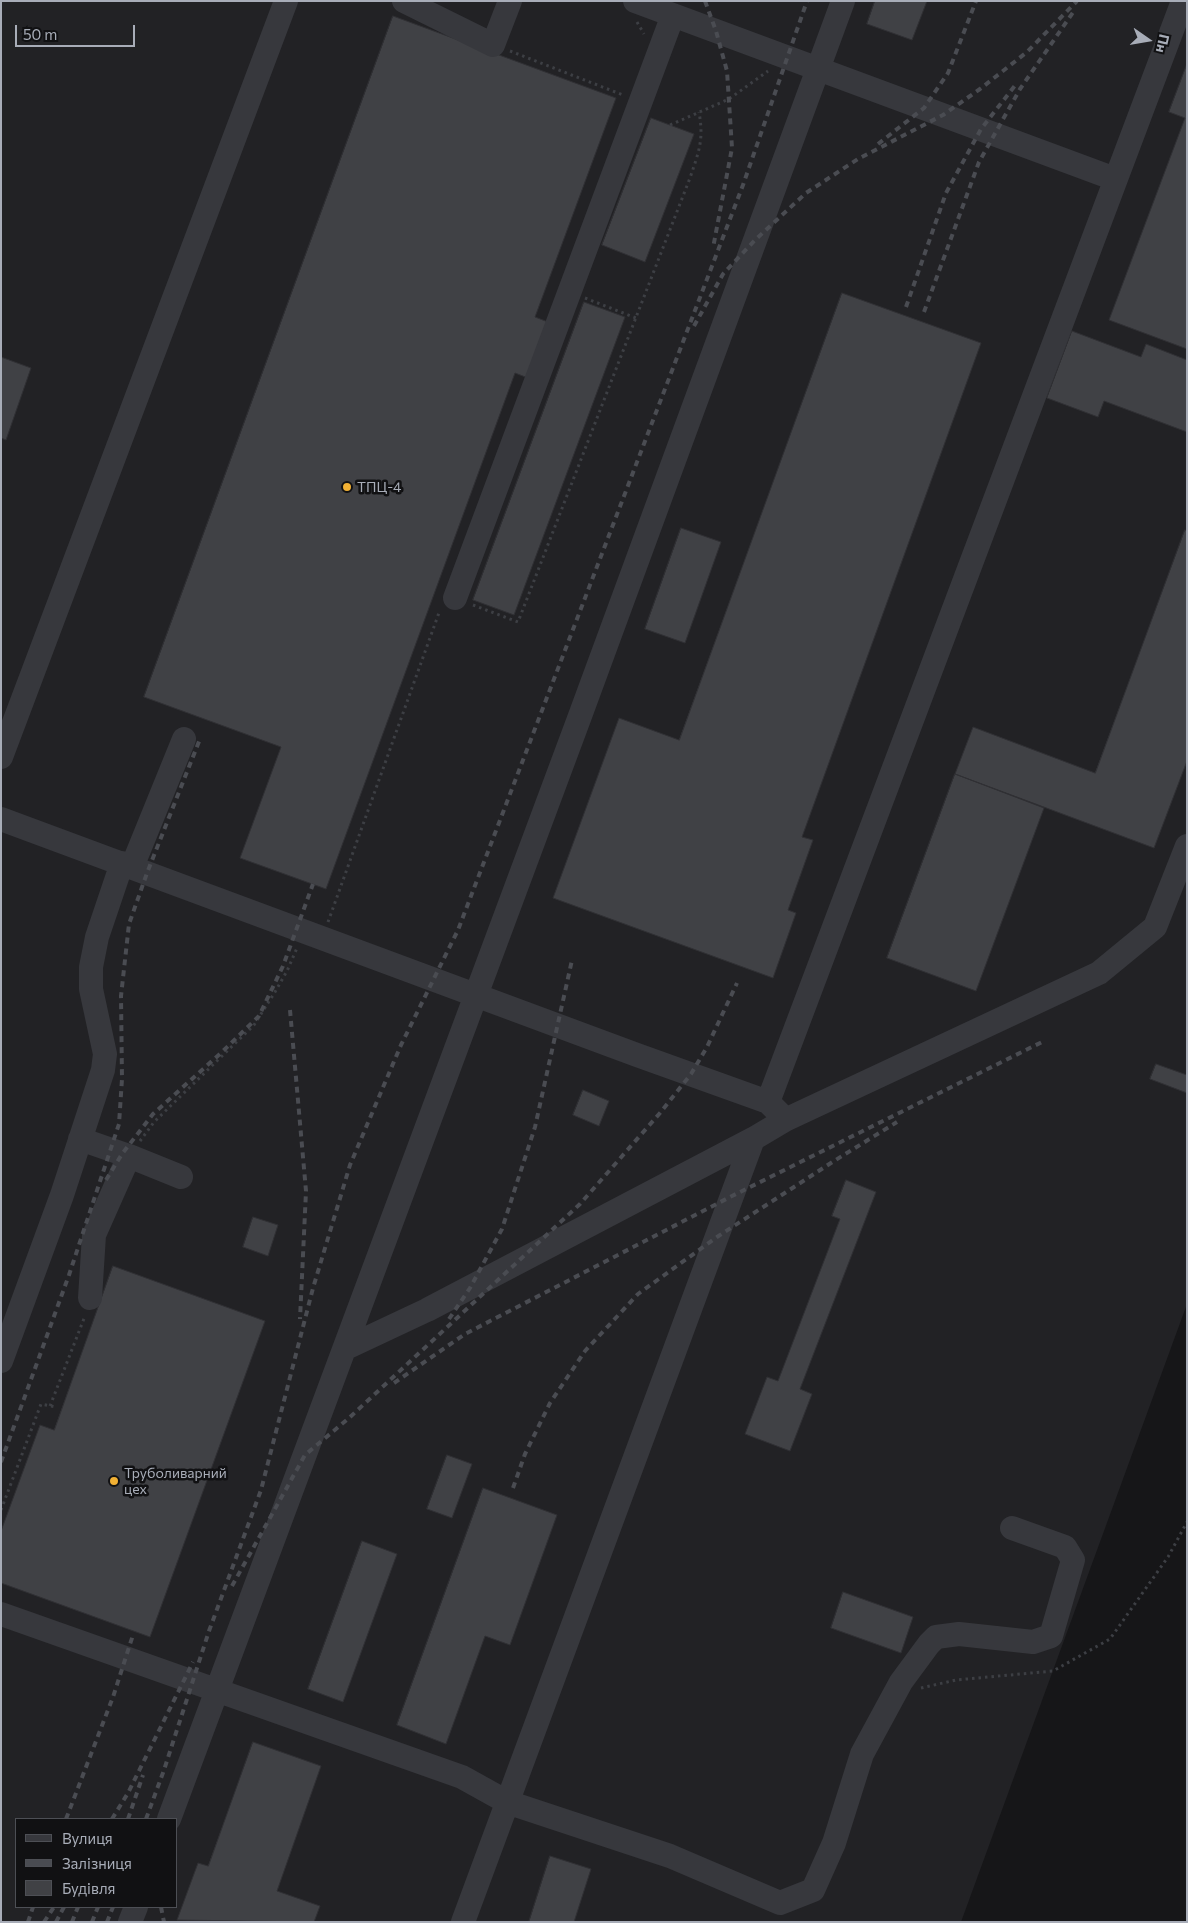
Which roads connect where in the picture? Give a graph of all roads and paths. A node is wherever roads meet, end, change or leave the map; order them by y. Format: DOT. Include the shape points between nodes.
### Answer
graph roads {
  1 [pos="286,1"];
  2 [pos="404,1"];
  3 [pos="510,1"];
  4 [pos="843,1"];
  5 [pos="1183,1"];
  6 [pos="634,9"];
  7 [pos="673,15"];
  8 [pos="493,44"];
  9 [pos="658,56"];
  10 [pos="787,57"];
  11 [pos="819,68"];
  12 [pos="640,102"];
  13 [pos="699,112"];
  14 [pos="670,125"];
  15 [pos="1114,179"];
  16 [pos="569,292"];
  17 [pos="636,318"];
  18 [pos="455,598"];
  19 [pos="184,739"];
  20 [pos="1,757"];
  21 [pos="1,819"];
  22 [pos="1187,846"];
  23 [pos="127,865"];
  24 [pos="313,934"];
  25 [pos="476,995"];
  26 [pos="768,1102"];
  27 [pos="785,1120"];
  28 [pos="80,1139"];
  29 [pos="753,1139"];
  30 [pos="129,1156"];
  31 [pos="181,1177"];
  32 [pos="90,1298"];
  33 [pos="344,1350"];
  34 [pos="1,1361"];
  35 [pos="50,1406"];
  36 [pos="56,1407"];
  37 [pos="1,1510"];
  38 [pos="1012,1528"];
  39 [pos="1,1614"];
  40 [pos="216,1691"];
  41 [pos="507,1802"];
  42 [pos="169,1818"];
  43 [pos="136,1908"];
  44 [pos="130,1922"];
  45 [pos="463,1922"];
  1 -- 20 [label="lane"];
  2 -- 8 [label="lane"];
  3 -- 8 [label="lane"];
  4 -- 11 [label="lane"];
  5 -- 15 [label="lane"];
  6 -- 7 [label="lane"];
  6 -- 9 [label="path"];
  7 -- 9 [label="lane"];
  7 -- 10 [label="lane"];
  8 -- 12 [label="path"];
  9 -- 12 [label="lane"];
  10 -- 11 [label="lane"];
  10 -- 13 [label="path" via="729,99"];
  11 -- 15 [label="lane"];
  11 -- 25 [label="lane"];
  12 -- 16 [label="lane"];
  13 -- 14 [label="path"];
  13 -- 17 [label="path" via="701,144"];
  15 -- 26 [label="lane"];
  16 -- 17 [label="path"];
  16 -- 18 [label="lane"];
  17 -- 18 [label="path" via="518,622"];
  18 -- 24 [label="path" via="446,594"];
  19 -- 23 [label="lane"];
  21 -- 23 [label="lane"];
  22 -- 27 [label="lane" via="1156,927 1099,973"];
  23 -- 24 [label="lane"];
  23 -- 28 [label="lane" via="97,937 91,967 92,989 105,1054 103,1070"];
  24 -- 25 [label="lane"];
  24 -- 30 [label="path" via="254,1025 154,1122"];
  25 -- 26 [label="lane"];
  25 -- 33 [label="lane"];
  26 -- 27 [label="lane"];
  27 -- 29 [label="lane"];
  28 -- 30 [label="lane"];
  28 -- 34 [label="lane"];
  29 -- 33 [label="lane" via="428,1310"];
  29 -- 41 [label="lane"];
  30 -- 31 [label="lane"];
  30 -- 32 [label="lane" via="94,1236"];
  32 -- 35 [label="path"];
  33 -- 40 [label="lane"];
  35 -- 36 [label="path"];
  35 -- 37 [label="path" via="41,1404"];
  38 -- 41 [label="lane" via="1065,1547 1073,1560 1050,1636 1033,1642 959,1634 936,1637 929,1644 901,1682 862,1754 834,1843 814,1890 780,1903 670,1856"];
  39 -- 40 [label="lane"];
  40 -- 41 [label="lane" via="462,1777"];
  40 -- 42 [label="lane"];
  41 -- 45 [label="lane"];
  43 -- 44 [label="lane"];
}
